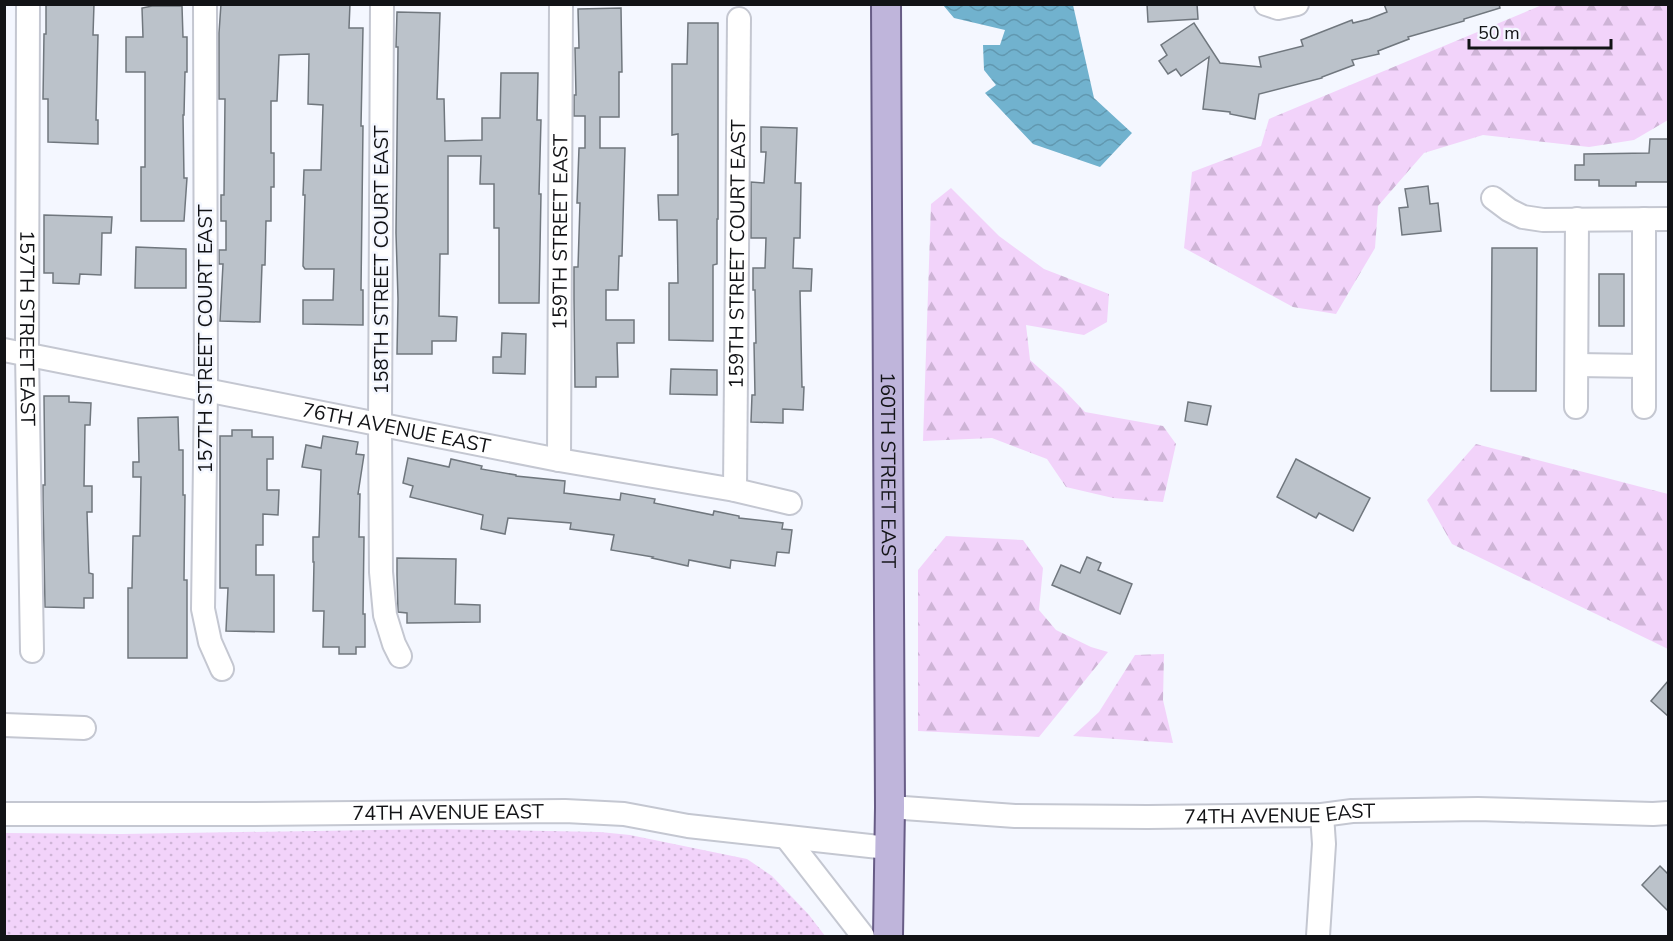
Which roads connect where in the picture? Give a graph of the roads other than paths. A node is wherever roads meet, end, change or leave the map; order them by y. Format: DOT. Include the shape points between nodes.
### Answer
graph roads {
  1 [pos="28,4"];
  2 [pos="205,4"];
  3 [pos="382,4"];
  4 [pos="561,4"];
  5 [pos="886,4"];
  6 [pos="1266,4"];
  7 [pos="1297,4"];
  8 [pos="739,19"];
  9 [pos="1492,198"];
  10 [pos="1577,219"];
  11 [pos="1644,219"];
  12 [pos="1668,219"];
  13 [pos="4,350"];
  14 [pos="27,354"];
  15 [pos="1577,365"];
  16 [pos="1644,366"];
  17 [pos="206,389"];
  18 [pos="1576,407"];
  19 [pos="1644,407"];
  20 [pos="380,424"];
  21 [pos="559,460"];
  22 [pos="735,490"];
  23 [pos="790,503"];
  24 [pos="32,651"];
  25 [pos="400,656"];
  26 [pos="222,669"];
  27 [pos="4,725"];
  28 [pos="84,728"];
  29 [pos="890,807"];
  30 [pos="4,814"];
  31 [pos="1322,815"];
  32 [pos="1663,815"];
  33 [pos="786,837"];
  34 [pos="888,848"];
  35 [pos="863,936"];
  36 [pos="888,936"];
  37 [pos="1318,936"];
  1 -- 14 [label="street, 157TH STREET EAST"];
  2 -- 17 [label="street, 157TH STREET COURT EAST"];
  3 -- 20 [label="street, 158TH STREET COURT EAST"];
  4 -- 21 [label="street, 159TH STREET EAST"];
  5 -- 29 [label="main road, 160TH STREET EAST"];
  6 -- 7 [label="street" via="1278,8"];
  8 -- 22 [label="street, 159TH STREET COURT EAST"];
  9 -- 10 [label="street" via="1523,217"];
  10 -- 11 [label="street"];
  10 -- 15 [label="street"];
  11 -- 12 [label="street"];
  11 -- 16 [label="street"];
  13 -- 14 [label="street, 76TH AVENUE EAST"];
  14 -- 17 [label="street, 76TH AVENUE EAST"];
  14 -- 24 [label="street, 157TH STREET EAST"];
  15 -- 16 [label="street"];
  15 -- 18 [label="street"];
  16 -- 19 [label="street"];
  17 -- 20 [label="street, 76TH AVENUE EAST"];
  17 -- 26 [label="street, 157TH STREET COURT EAST" via="203,609 210,642"];
  20 -- 21 [label="street, 76TH AVENUE EAST"];
  20 -- 25 [label="street, 158TH STREET COURT EAST" via="381,572 386,615"];
  21 -- 22 [label="street, 76TH AVENUE EAST"];
  22 -- 23 [label="street, 76TH AVENUE EAST"];
  27 -- 28 [label="street"];
  29 -- 31 [label="street, 74TH AVENUE EAST" via="1016,816"];
  29 -- 34 [label="main road, 160TH STREET EAST"];
  30 -- 33 [label="street, 74TH AVENUE EAST" via="565,811 624,814"];
  31 -- 32 [label="street, 74TH AVENUE EAST" via="1352,810 1478,809"];
  31 -- 37 [label="street"];
  33 -- 34 [label="street, 74TH AVENUE EAST"];
  33 -- 35 [label="street"];
  34 -- 36 [label="main road, 160TH STREET EAST"];
}
